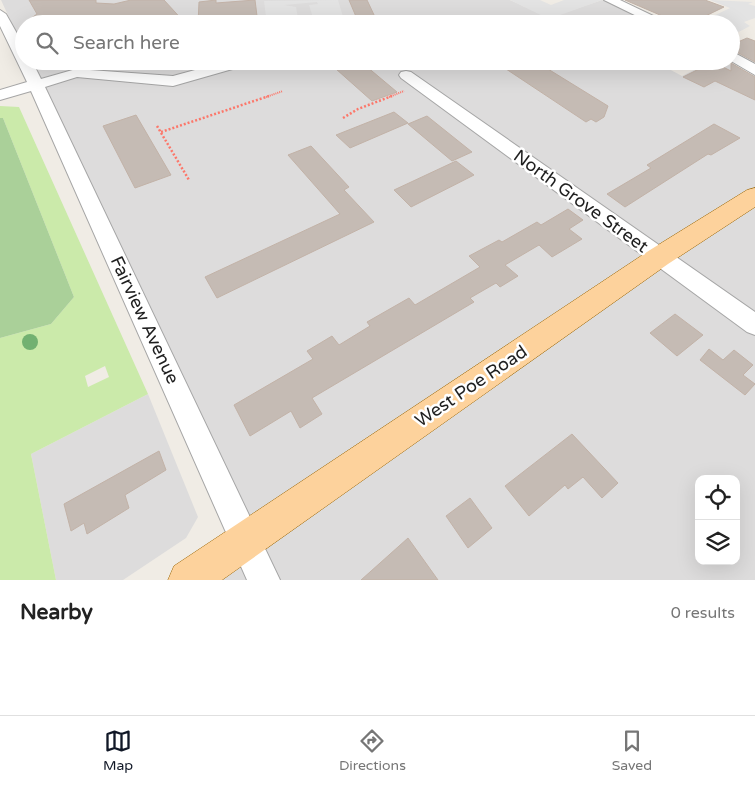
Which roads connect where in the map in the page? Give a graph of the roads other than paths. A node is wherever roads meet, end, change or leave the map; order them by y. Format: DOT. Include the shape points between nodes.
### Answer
graph roads {
  1 [pos="610,0"];
  2 [pos="0,14"];
  3 [pos="644,15"];
  4 [pos="15,43"];
  5 [pos="740,61"];
  6 [pos="29,70"];
  7 [pos="213,70"];
  8 [pos="755,71"];
  9 [pos="414,81"];
  10 [pos="36,83"];
  11 [pos="0,96"];
  12 [pos="755,196"];
  13 [pos="660,257"];
  14 [pos="755,325"];
  15 [pos="246,541"];
  16 [pos="188,580"];
  17 [pos="264,580"];
  1 -- 3 [label="street"];
  2 -- 4 [label="street, Fairview Avenue"];
  5 -- 8 [label="street"];
  6 -- 10 [label="street, Fairview Avenue"];
  7 -- 10 [label="street" via="173,81 76,73"];
  9 -- 13 [label="street, North Grove Street"];
  10 -- 11 [label="street"];
  10 -- 15 [label="street, Fairview Avenue"];
  12 -- 13 [label="main road, West Poe Road"];
  13 -- 14 [label="street, North Grove Street"];
  13 -- 15 [label="main road, West Poe Road"];
  15 -- 16 [label="main road, West Poe Road"];
  15 -- 17 [label="street, Fairview Avenue"];
}
